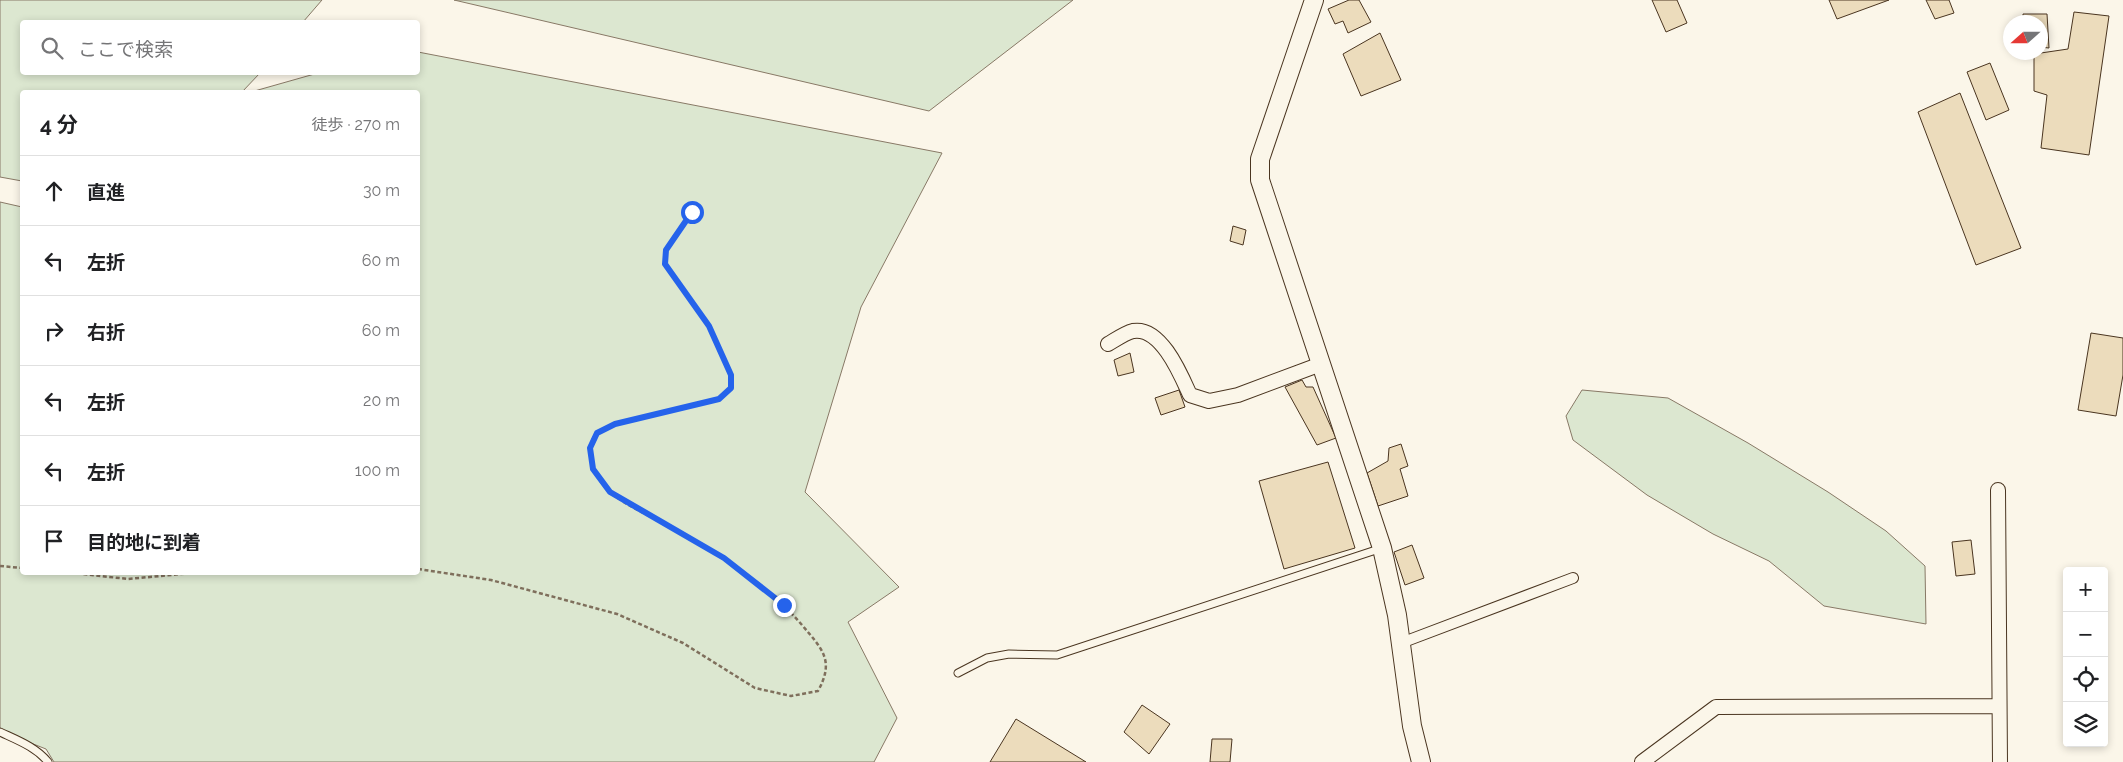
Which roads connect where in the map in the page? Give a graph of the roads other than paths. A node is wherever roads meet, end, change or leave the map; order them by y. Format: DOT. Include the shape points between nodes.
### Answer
graph roads {
  1 [pos="1314,0"];
  2 [pos="1108,344"];
  3 [pos="1321,364"];
  4 [pos="1998,490"];
  5 [pos="1382,548"];
  6 [pos="1572,578"];
  7 [pos="1401,643"];
  8 [pos="958,673"];
  9 [pos="1999,706"];
  10 [pos="0,732"];
  11 [pos="48,762"];
  12 [pos="1421,762"];
  13 [pos="1642,762"];
  14 [pos="2000,762"];
  1 -- 3 [label="street" via="1260,159 1260,180"];
  2 -- 3 [label="street" via="1133,331 1150,334 1173,359 1190,395 1208,402 1238,395"];
  3 -- 5 [label="street"];
  4 -- 9 [label="street"];
  5 -- 7 [label="street"];
  5 -- 8 [label="lane" via="1057,655 1010,654 987,658"];
  6 -- 7 [label="street"];
  7 -- 12 [label="street" via="1412,726"];
  9 -- 13 [label="street" via="1716,707"];
  9 -- 14 [label="street"];
  10 -- 11 [label="lane" via="22,742"];
}
